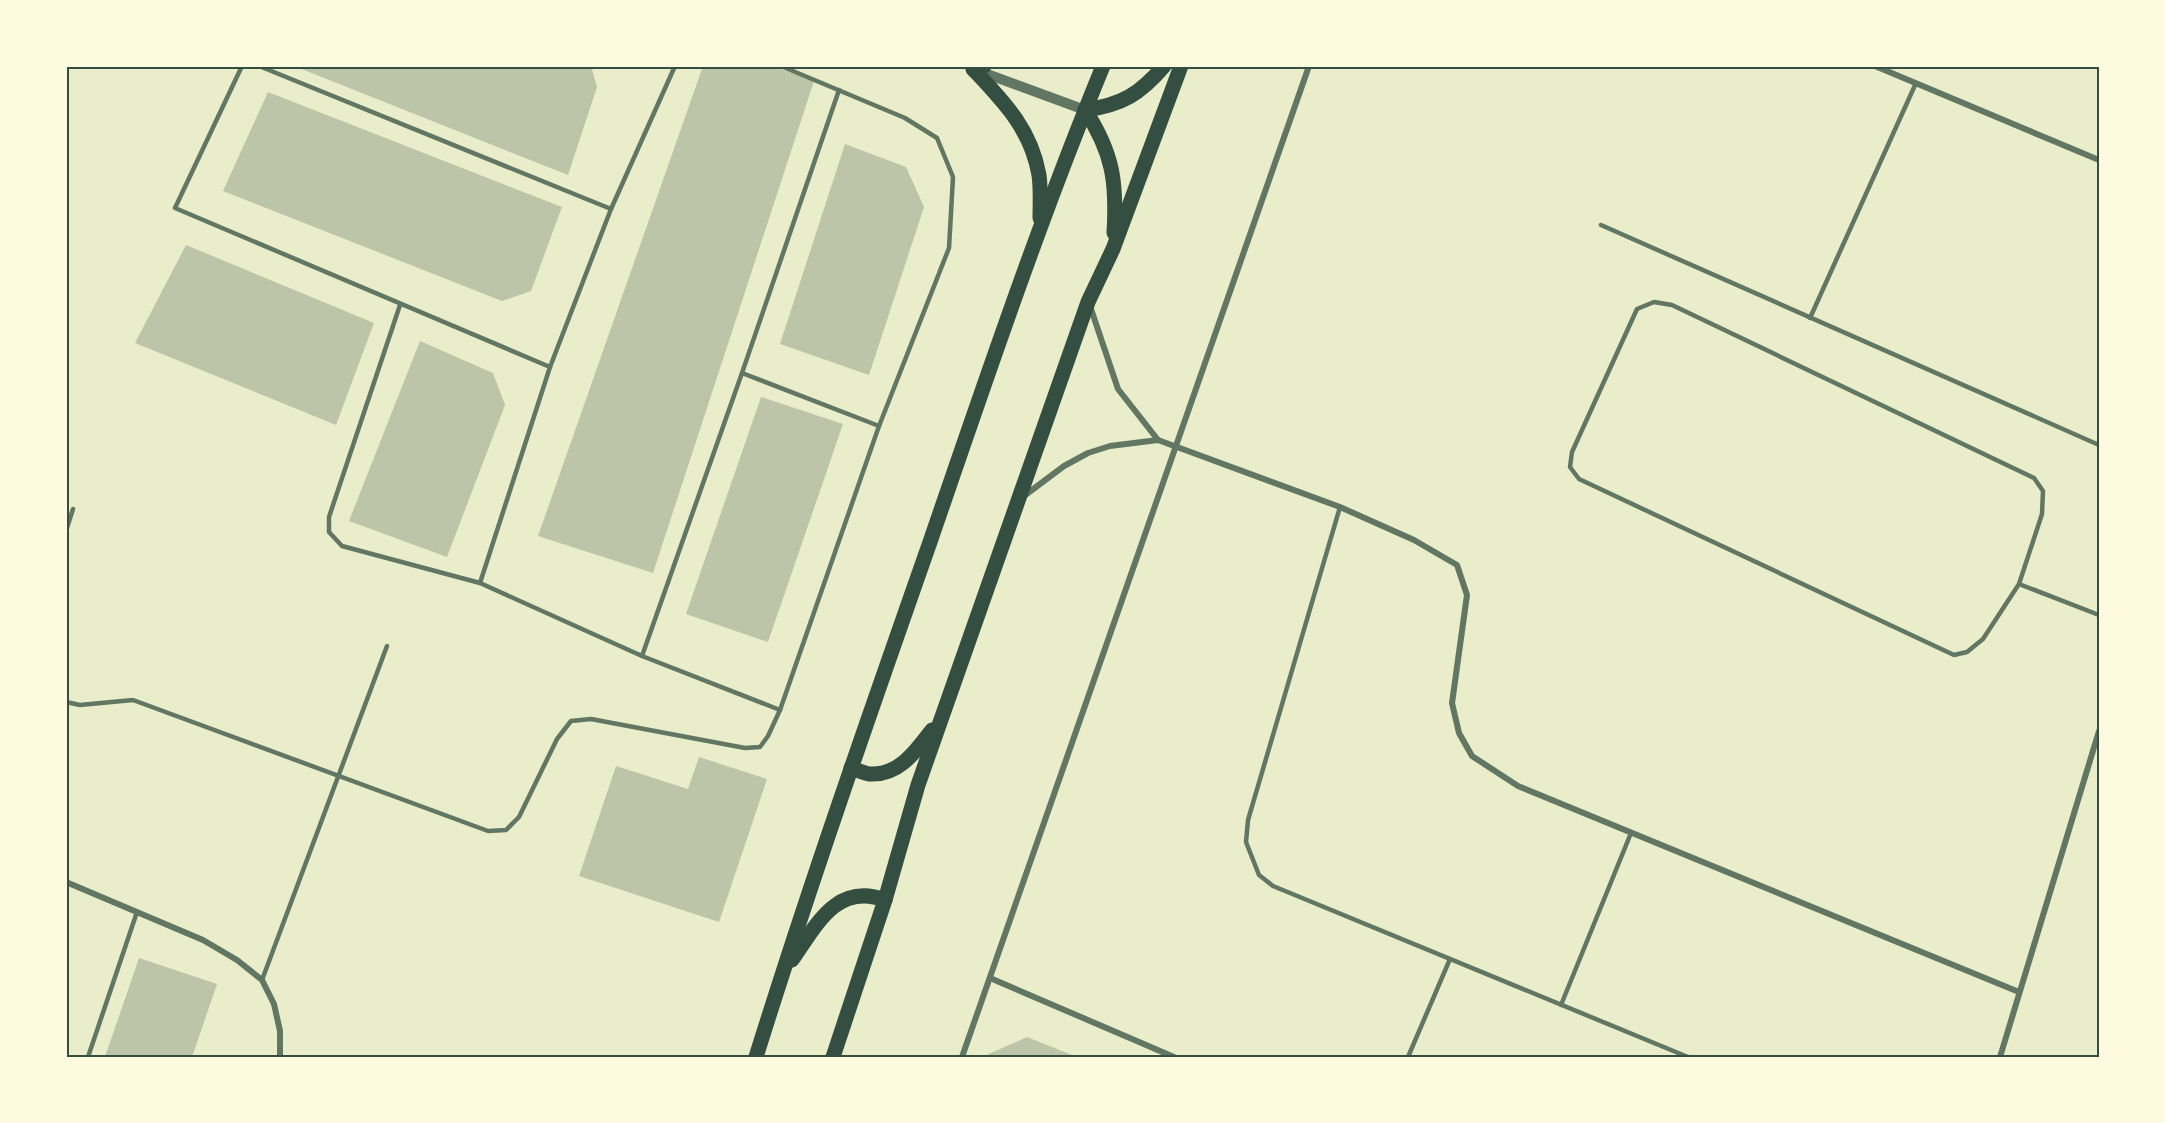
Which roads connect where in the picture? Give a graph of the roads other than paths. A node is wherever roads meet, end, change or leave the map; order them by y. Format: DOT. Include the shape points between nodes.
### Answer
graph roads {
  1 [pos="242,66"];
  2 [pos="259,66"];
  3 [pos="675,66"];
  4 [pos="781,66"];
  5 [pos="1103,66"];
  6 [pos="1164,66"];
  7 [pos="1181,66"];
  8 [pos="1309,66"];
  9 [pos="1875,66"];
  10 [pos="975,67"];
  11 [pos="1916,83"];
  12 [pos="838,90"];
  13 [pos="1085,110"];
  14 [pos="2099,160"];
  15 [pos="611,209"];
  16 [pos="1601,225"];
  17 [pos="1040,227"];
  18 [pos="1113,249"];
  19 [pos="1088,302"];
  20 [pos="400,304"];
  21 [pos="1810,318"];
  22 [pos="550,367"];
  23 [pos="742,372"];
  24 [pos="879,426"];
  25 [pos="1158,440"];
  26 [pos="2099,444"];
  27 [pos="1176,446"];
  28 [pos="1019,500"];
  29 [pos="1340,507"];
  30 [pos="74,509"];
  31 [pos="66,531"];
  32 [pos="480,583"];
  33 [pos="2019,584"];
  34 [pos="2099,615"];
  35 [pos="387,646"];
  36 [pos="642,656"];
  37 [pos="955,678"];
  38 [pos="66,702"];
  39 [pos="780,710"];
  40 [pos="2099,731"];
  41 [pos="851,768"];
  42 [pos="338,776"];
  43 [pos="1631,833"];
  44 [pos="66,882"];
  45 [pos="885,900"];
  46 [pos="137,912"];
  47 [pos="1450,959"];
  48 [pos="781,978"];
  49 [pos="990,978"];
  50 [pos="262,980"];
  51 [pos="2019,992"];
  52 [pos="1561,1005"];
  53 [pos="88,1057"];
  54 [pos="280,1057"];
  55 [pos="756,1057"];
  56 [pos="833,1057"];
  57 [pos="962,1057"];
  58 [pos="1174,1057"];
  59 [pos="1407,1057"];
  60 [pos="1688,1057"];
  61 [pos="2000,1057"];
  1 -- 20 [label="lane" via="175,208"];
  2 -- 15 [label="lane"];
  3 -- 15 [label="lane"];
  4 -- 12 [label="lane"];
  5 -- 13 [label="main road"];
  6 -- 13 [label="main road" via="1146,86 1125,100"];
  7 -- 18 [label="main road"];
  8 -- 27 [label="street"];
  9 -- 11 [label="street"];
  10 -- 13 [label="street"];
  10 -- 17 [label="main road" via="1029,140 1039,176"];
  11 -- 14 [label="street"];
  11 -- 21 [label="lane"];
  12 -- 23 [label="lane"];
  12 -- 24 [label="lane" via="905,118 937,138 953,177 949,248"];
  13 -- 17 [label="main road"];
  13 -- 18 [label="main road" via="1108,153 1116,207"];
  15 -- 22 [label="lane"];
  16 -- 21 [label="lane"];
  17 -- 41 [label="main road"];
  18 -- 19 [label="main road"];
  19 -- 25 [label="street" via="1118,389"];
  19 -- 28 [label="main road"];
  20 -- 22 [label="lane"];
  20 -- 32 [label="lane" via="329,518 329,532 342,546"];
  21 -- 26 [label="lane"];
  22 -- 32 [label="lane"];
  23 -- 24 [label="lane"];
  23 -- 36 [label="lane"];
  24 -- 39 [label="lane"];
  25 -- 27 [label="street"];
  25 -- 28 [label="street" via="1088,453"];
  27 -- 29 [label="street"];
  27 -- 49 [label="street"];
  28 -- 37 [label="main road"];
  29 -- 43 [label="street" via="1414,540 1456,565 1467,595 1452,703 1459,733 1472,756 1518,786"];
  29 -- 47 [label="lane" via="1248,820 1246,842 1258,875 1273,886"];
  30 -- 31 [label="lane"];
  32 -- 36 [label="lane"];
  33 -- 33 [label="lane" via="2042,514 2043,491 2034,478 1672,305 1654,302 1637,309 1572,452 1570,467 1579,479 1953,655 1967,652 1983,639"];
  33 -- 34 [label="lane"];
  35 -- 42 [label="lane"];
  36 -- 39 [label="lane"];
  37 -- 41 [label="main road" via="938,723 912,756 894,769 870,774"];
  37 -- 45 [label="main road"];
  38 -- 42 [label="lane" via="80,705 133,700"];
  39 -- 42 [label="lane" via="760,747 745,748 591,719 571,721 557,739 519,817 506,830 488,831"];
  40 -- 51 [label="street"];
  41 -- 48 [label="main road"];
  42 -- 50 [label="lane"];
  43 -- 51 [label="street"];
  43 -- 52 [label="lane"];
  44 -- 46 [label="street"];
  45 -- 48 [label="main road" via="848,897 824,913"];
  45 -- 56 [label="main road"];
  46 -- 50 [label="street" via="203,940"];
  46 -- 53 [label="lane"];
  47 -- 52 [label="lane"];
  47 -- 59 [label="lane"];
  48 -- 55 [label="main road"];
  49 -- 57 [label="street"];
  49 -- 58 [label="street"];
  50 -- 54 [label="street" via="274,1004"];
  51 -- 61 [label="street"];
  52 -- 60 [label="lane"];
}
